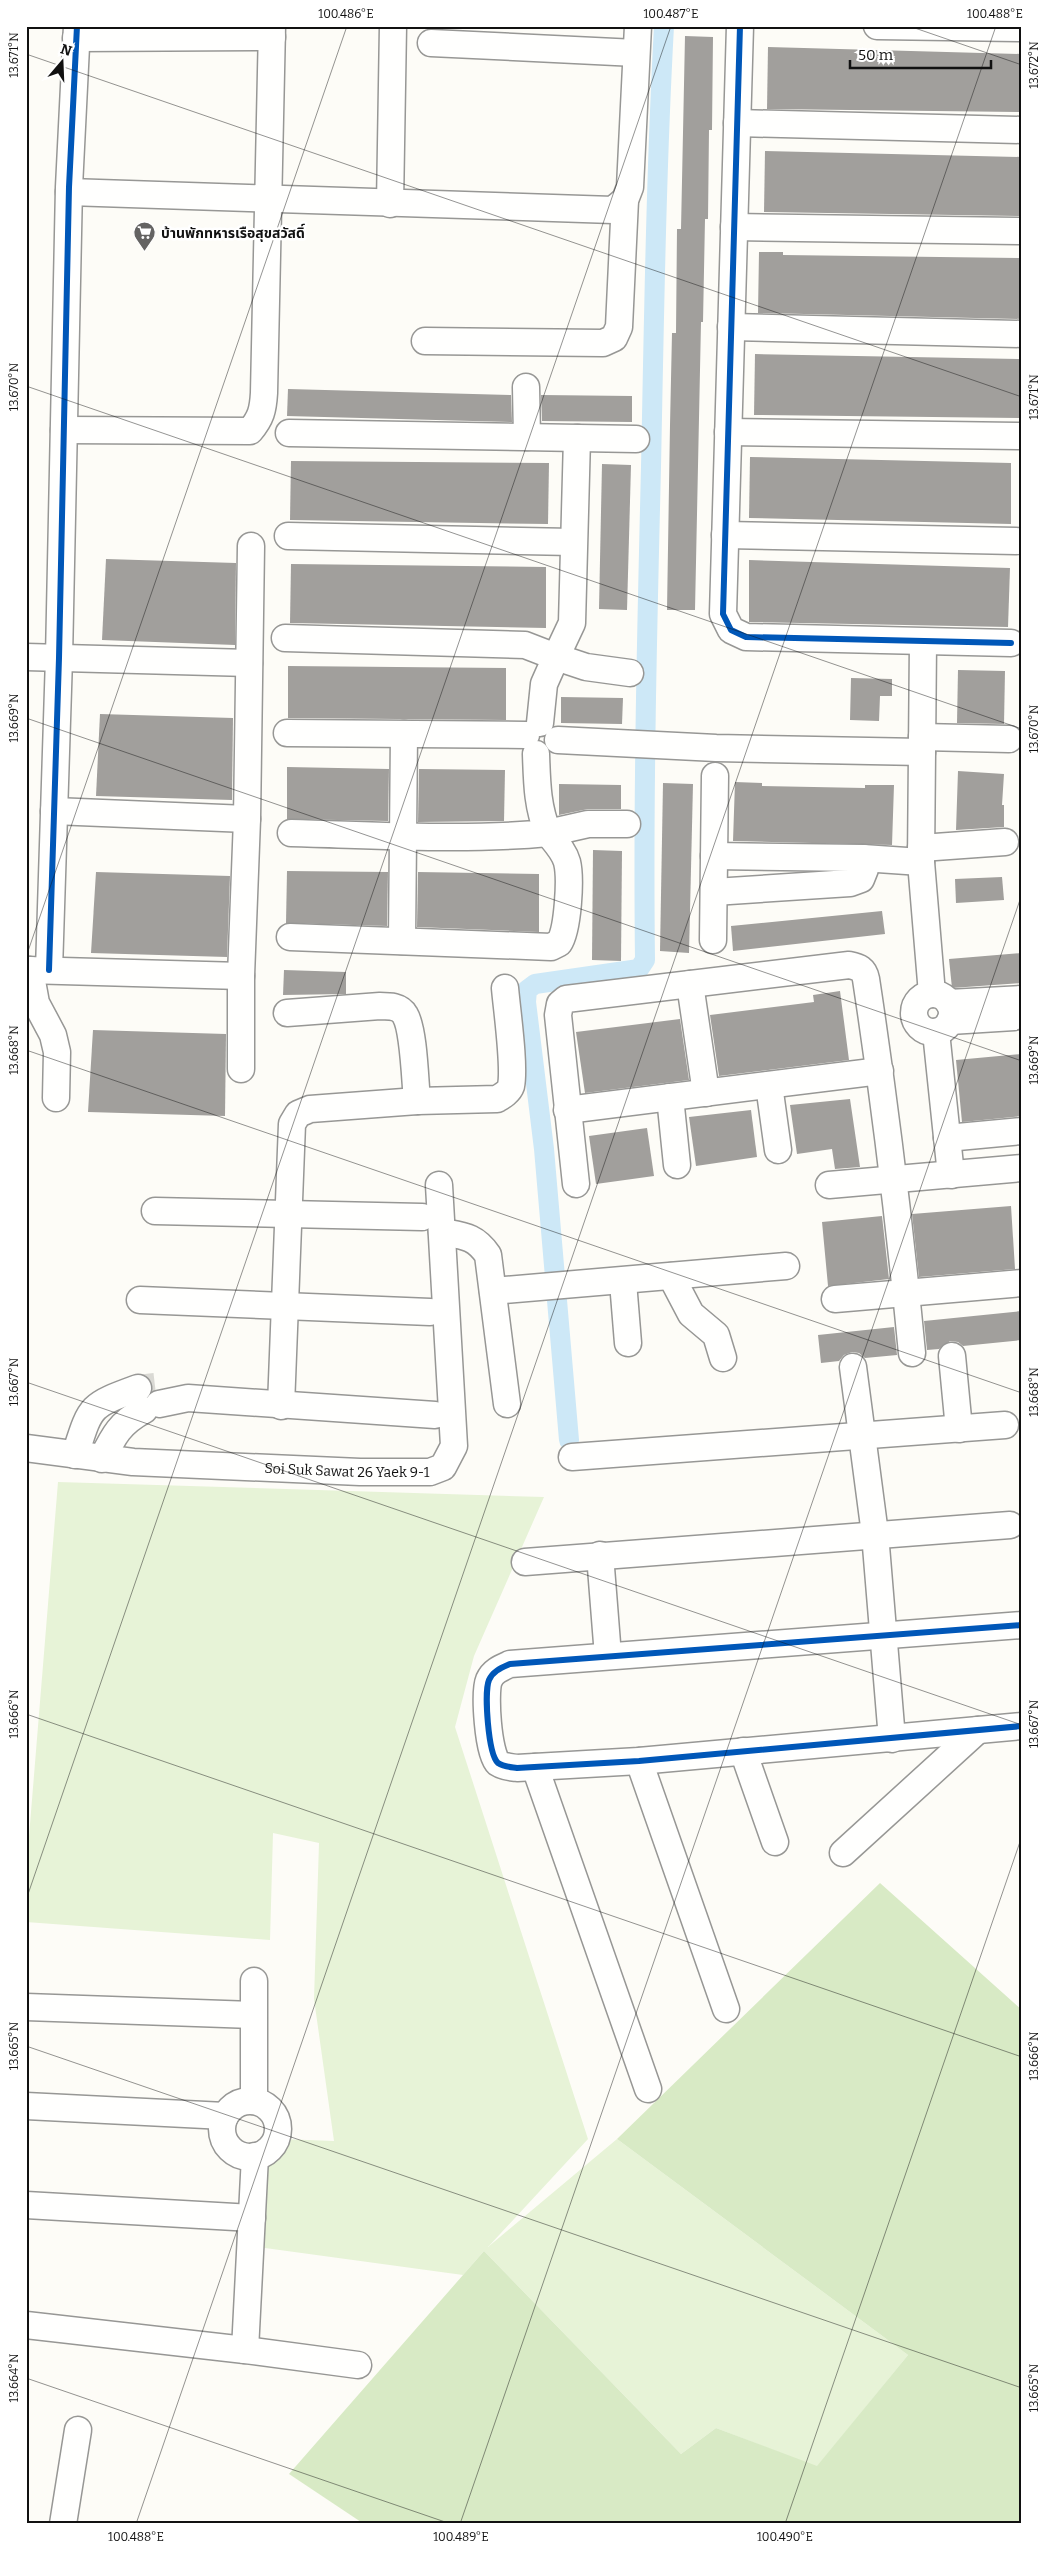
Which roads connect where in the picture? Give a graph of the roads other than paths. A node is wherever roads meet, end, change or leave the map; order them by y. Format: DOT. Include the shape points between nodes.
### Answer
graph roads {
  1 [pos="393,26"];
  2 [pos="638,26"];
  3 [pos="740,26"];
  4 [pos="877,26"];
  5 [pos="883,26"];
  6 [pos="987,27"];
  7 [pos="1022,28"];
  8 [pos="272,31"];
  9 [pos="76,32"];
  10 [pos="431,43"];
  11 [pos="636,53"];
  12 [pos="737,123"];
  13 [pos="1022,130"];
  14 [pos="69,192"];
  15 [pos="269,200"];
  16 [pos="625,200"];
  17 [pos="390,204"];
  18 [pos="734,227"];
  19 [pos="1022,231"];
  20 [pos="731,327"];
  21 [pos="1022,334"];
  22 [pos="425,341"];
  23 [pos="526,387"];
  24 [pos="64,430"];
  25 [pos="728,432"];
  26 [pos="289,433"];
  27 [pos="1022,436"];
  28 [pos="527,437"];
  29 [pos="577,438"];
  30 [pos="636,439"];
  31 [pos="725,535"];
  32 [pos="288,536"];
  33 [pos="1016,541"];
  34 [pos="573,542"];
  35 [pos="251,546"];
  36 [pos="285,638"];
  37 [pos="923,642"];
  38 [pos="1011,644"];
  39 [pos="26,657"];
  40 [pos="556,657"];
  41 [pos="59,658"];
  42 [pos="249,663"];
  43 [pos="630,673"];
  44 [pos="287,733"];
  45 [pos="404,734"];
  46 [pos="540,738"];
  47 [pos="1010,739"];
  48 [pos="922,744"];
  49 [pos="715,776"];
  50 [pos="54,811"];
  51 [pos="247,819"];
  52 [pos="627,824"];
  53 [pos="291,833"];
  54 [pos="548,833"];
  55 [pos="404,836"];
  56 [pos="1005,842"];
  57 [pos="921,855"];
  58 [pos="714,856"];
  59 [pos="864,858"];
  60 [pos="714,892"];
  61 [pos="290,937"];
  62 [pos="714,940"];
  63 [pos="402,941"];
  64 [pos="35,970"];
  65 [pos="241,976"];
  66 [pos="690,984"];
  67 [pos="505,988"];
  68 [pos="1022,999"];
  69 [pos="942,1012"];
  70 [pos="287,1013"];
  71 [pos="1022,1017"];
  72 [pos="241,1069"];
  73 [pos="880,1071"];
  74 [pos="769,1085"];
  75 [pos="706,1093"];
  76 [pos="56,1098"];
  77 [pos="670,1098"];
  78 [pos="417,1101"];
  79 [pos="567,1110"];
  80 [pos="1021,1135"];
  81 [pos="947,1138"];
  82 [pos="778,1150"];
  83 [pos="677,1165"];
  84 [pos="1022,1168"];
  85 [pos="951,1174"];
  86 [pos="895,1180"];
  87 [pos="576,1184"];
  88 [pos="439,1185"];
  89 [pos="829,1185"];
  90 [pos="155,1211"];
  91 [pos="287,1215"];
  92 [pos="432,1225"];
  93 [pos="786,1266"];
  94 [pos="671,1276"];
  95 [pos="623,1282"];
  96 [pos="1022,1283"];
  97 [pos="493,1292"];
  98 [pos="906,1293"];
  99 [pos="835,1299"];
  100 [pos="140,1300"];
  101 [pos="284,1306"];
  102 [pos="430,1312"];
  103 [pos="628,1343"];
  104 [pos="912,1354"];
  105 [pos="952,1356"];
  106 [pos="723,1358"];
  107 [pos="853,1367"];
  108 [pos="140,1401"];
  109 [pos="507,1404"];
  110 [pos="281,1406"];
  111 [pos="435,1415"];
  112 [pos="1004,1425"];
  113 [pos="959,1429"];
  114 [pos="862,1434"];
  115 [pos="26,1448"];
  116 [pos="75,1455"];
  117 [pos="572,1457"];
  118 [pos="102,1459"];
  119 [pos="1010,1525"];
  120 [pos="875,1534"];
  121 [pos="600,1556"];
  122 [pos="525,1562"];
  123 [pos="1022,1625"];
  124 [pos="884,1634"];
  125 [pos="608,1656"];
  126 [pos="1022,1726"];
  127 [pos="978,1730"];
  128 [pos="892,1738"];
  129 [pos="743,1752"];
  130 [pos="639,1761"];
  131 [pos="535,1767"];
  132 [pos="775,1842"];
  133 [pos="843,1853"];
  134 [pos="254,1981"];
  135 [pos="26,2008"];
  136 [pos="726,2009"];
  137 [pos="253,2015"];
  138 [pos="648,2089"];
  139 [pos="254,2101"];
  140 [pos="26,2106"];
  141 [pos="225,2116"];
  142 [pos="255,2156"];
  143 [pos="26,2205"];
  144 [pos="252,2218"];
  145 [pos="26,2325"];
  146 [pos="245,2350"];
  147 [pos="358,2365"];
  148 [pos="78,2430"];
  149 [pos="63,2524"];
  1 -- 17 [label="street"];
  2 -- 11 [label="street"];
  3 -- 12 [label="street"];
  4 -- 5 [label="street"];
  5 -- 6 [label="street"];
  6 -- 7 [label="street"];
  8 -- 9 [label="street"];
  8 -- 15 [label="street"];
  9 -- 14 [label="street"];
  10 -- 11 [label="street"];
  11 -- 16 [label="street" via="630,187"];
  12 -- 13 [label="street"];
  12 -- 18 [label="street"];
  14 -- 15 [label="street"];
  14 -- 24 [label="street"];
  15 -- 17 [label="street"];
  15 -- 24 [label="street" via="263,411 250,431"];
  16 -- 17 [label="street" via="613,210"];
  16 -- 22 [label="street" via="619,327 614,338 603,343"];
  18 -- 19 [label="street"];
  18 -- 20 [label="street"];
  20 -- 21 [label="street"];
  20 -- 25 [label="street"];
  23 -- 28 [label="street"];
  24 -- 41 [label="street"];
  25 -- 27 [label="street"];
  25 -- 31 [label="street"];
  26 -- 28 [label="street"];
  28 -- 29 [label="street"];
  29 -- 30 [label="street"];
  29 -- 34 [label="street"];
  31 -- 33 [label="street"];
  31 -- 37 [label="street" via="723,614 731,630 746,637"];
  32 -- 34 [label="street"];
  34 -- 40 [label="street" via="572,623"];
  35 -- 42 [label="street"];
  36 -- 40 [label="street" via="525,645"];
  37 -- 38 [label="street"];
  37 -- 48 [label="street"];
  39 -- 41 [label="street"];
  40 -- 43 [label="street"];
  40 -- 46 [label="street" via="544,684"];
  41 -- 42 [label="street"];
  41 -- 50 [label="street"];
  42 -- 51 [label="street"];
  44 -- 45 [label="street"];
  45 -- 46 [label="street"];
  45 -- 55 [label="street"];
  46 -- 48 [label="street" via="716,748"];
  46 -- 54 [label="street" via="537,797"];
  47 -- 48 [label="street"];
  48 -- 57 [label="street"];
  49 -- 58 [label="street"];
  50 -- 51 [label="street"];
  50 -- 64 [label="street"];
  51 -- 65 [label="street"];
  52 -- 54 [label="street" via="588,824"];
  53 -- 55 [label="street"];
  54 -- 55 [label="street"];
  54 -- 63 [label="street" via="568,863 567,924 559,943 551,947"];
  55 -- 63 [label="street"];
  56 -- 57 [label="street"];
  57 -- 59 [label="street"];
  57 -- 69 [label="street"];
  58 -- 59 [label="street"];
  58 -- 60 [label="street"];
  59 -- 60 [label="street" via="865,869 861,879 850,883"];
  60 -- 62 [label="street"];
  61 -- 63 [label="street"];
  64 -- 65 [label="street"];
  64 -- 76 [label="street" via="36,1003 57,1052"];
  65 -- 72 [label="street"];
  66 -- 73 [label="street" via="849,965 858,967 865,972"];
  66 -- 75 [label="street"];
  66 -- 79 [label="street" via="572,996 560,1004 558,1015"];
  67 -- 78 [label="street" via="510,1087 504,1095 497,1098"];
  68 -- 69 [label="street"];
  69 -- 71 [label="street"];
  69 -- 81 [label="street"];
  70 -- 78 [label="street" via="395,1007 404,1014 409,1027"];
  73 -- 74 [label="street"];
  73 -- 86 [label="street"];
  74 -- 75 [label="street"];
  74 -- 82 [label="street"];
  75 -- 77 [label="street"];
  77 -- 79 [label="street"];
  77 -- 83 [label="street"];
  78 -- 91 [label="street" via="310,1109 298,1114 292,1124 290,1139"];
  79 -- 87 [label="street"];
  80 -- 81 [label="street"];
  81 -- 85 [label="street"];
  84 -- 85 [label="street"];
  85 -- 86 [label="street"];
  86 -- 89 [label="street"];
  86 -- 98 [label="street"];
  88 -- 92 [label="street, Soi Suk Sawat 26 Yaek 9-1"];
  90 -- 91 [label="street"];
  91 -- 92 [label="street"];
  91 -- 101 [label="street"];
  92 -- 97 [label="street" via="479,1242 488,1255"];
  92 -- 118 [label="street, Soi Suk Sawat 26 Yaek 9-1" via="454,1446 442,1468 430,1472 360,1472"];
  93 -- 94 [label="street"];
  94 -- 95 [label="street"];
  94 -- 106 [label="street" via="692,1314 716,1335"];
  95 -- 97 [label="street"];
  95 -- 103 [label="street"];
  96 -- 98 [label="street"];
  97 -- 109 [label="street"];
  98 -- 99 [label="street"];
  98 -- 104 [label="street"];
  100 -- 101 [label="street"];
  101 -- 102 [label="street"];
  101 -- 110 [label="street"];
  105 -- 113 [label="street"];
  107 -- 114 [label="street"];
  108 -- 110 [label="street" via="170,1389 188,1398"];
  108 -- 116 [label="street" via="102,1402 91,1411"];
  108 -- 118 [label="street" via="114,1433"];
  110 -- 111 [label="street"];
  112 -- 113 [label="street"];
  113 -- 114 [label="street"];
  114 -- 117 [label="street"];
  114 -- 120 [label="street"];
  115 -- 116 [label="street, Soi Suk Sawat 26 Yaek 9-1"];
  116 -- 118 [label="street, Soi Suk Sawat 26 Yaek 9-1"];
  119 -- 120 [label="street"];
  120 -- 121 [label="street"];
  120 -- 124 [label="street"];
  121 -- 122 [label="street"];
  121 -- 125 [label="street"];
  123 -- 124 [label="street"];
  124 -- 125 [label="street"];
  124 -- 128 [label="street"];
  125 -- 131 [label="street" via="510,1664 495,1670 489,1679 485,1691 492,1753 497,1762 505,1766"];
  126 -- 127 [label="street"];
  127 -- 128 [label="street"];
  127 -- 133 [label="street"];
  128 -- 129 [label="street"];
  129 -- 130 [label="street"];
  129 -- 132 [label="street"];
  130 -- 131 [label="street"];
  130 -- 136 [label="street"];
  131 -- 138 [label="street"];
  134 -- 137 [label="street"];
  135 -- 137 [label="street"];
  137 -- 139 [label="street"];
  139 -- 141 [label="street" via="237,2104"];
  139 -- 142 [label="street" via="270,2109 278,2124 278,2133 271,2148"];
  140 -- 141 [label="street"];
  141 -- 142 [label="street" via="223,2134 231,2149 246,2157"];
  142 -- 144 [label="street"];
  143 -- 144 [label="street"];
  144 -- 146 [label="street"];
  145 -- 146 [label="street"];
  146 -- 147 [label="street"];
  148 -- 149 [label="street"];
}
